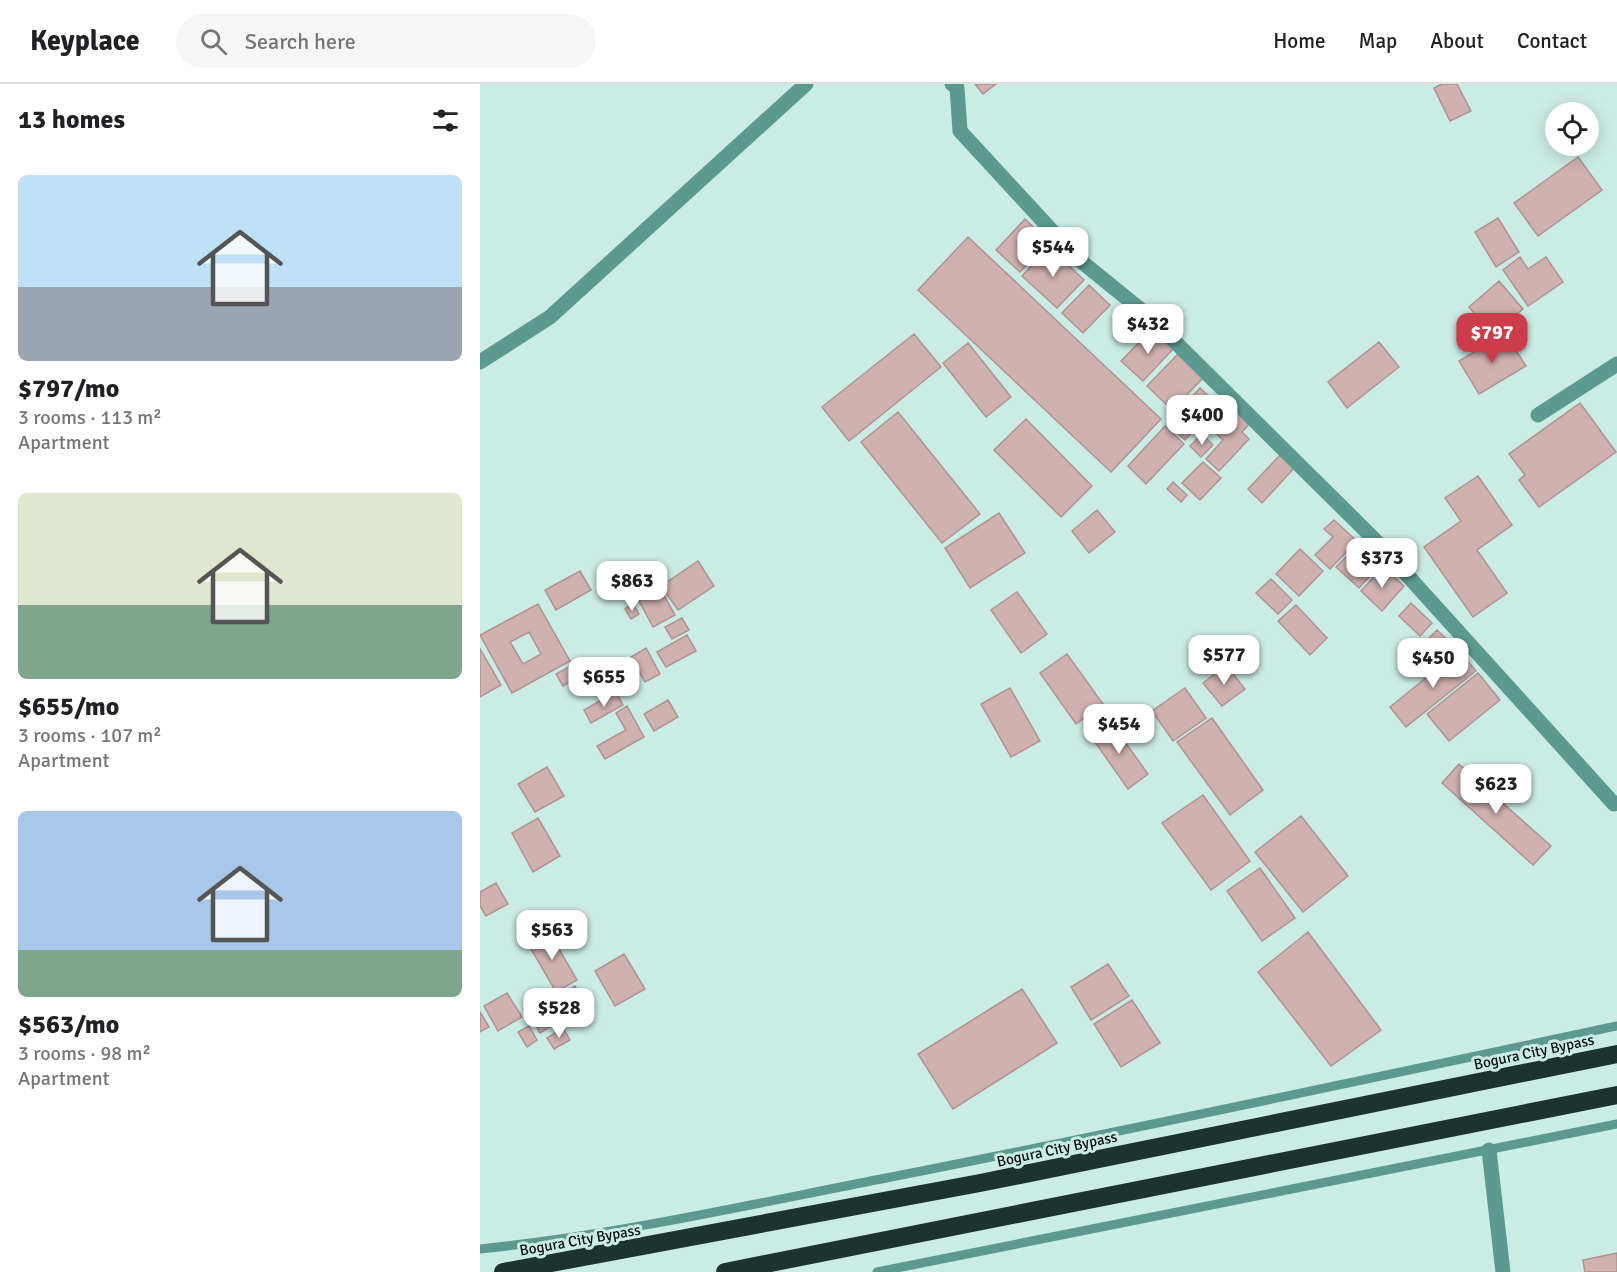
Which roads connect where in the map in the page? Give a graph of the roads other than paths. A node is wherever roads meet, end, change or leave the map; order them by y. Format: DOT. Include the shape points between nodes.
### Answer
graph roads {
  1 [pos="806,84"];
  2 [pos="952,84"];
  3 [pos="480,362"];
  4 [pos="1617,364"];
  5 [pos="1538,416"];
  6 [pos="1617,803"];
  7 [pos="1617,1026"];
  8 [pos="1617,1054"];
  9 [pos="1617,1095"];
  10 [pos="1617,1124"];
  11 [pos="1489,1150"];
  12 [pos="480,1249"];
  13 [pos="503,1272"];
  14 [pos="725,1272"];
  15 [pos="876,1272"];
  16 [pos="1503,1272"];
  1 -- 3 [label="street" via="550,316"];
  2 -- 6 [label="street" via="957,88 960,131 1077,258 1151,318 1378,544"];
  4 -- 5 [label="street"];
  7 -- 12 [label="lane" via="987,1158 581,1236"];
  8 -- 13 [label="highway, Bogura City Bypass" via="980,1184"];
  9 -- 14 [label="highway"];
  10 -- 11 [label="lane"];
  11 -- 15 [label="lane"];
  11 -- 16 [label="street"];
}
